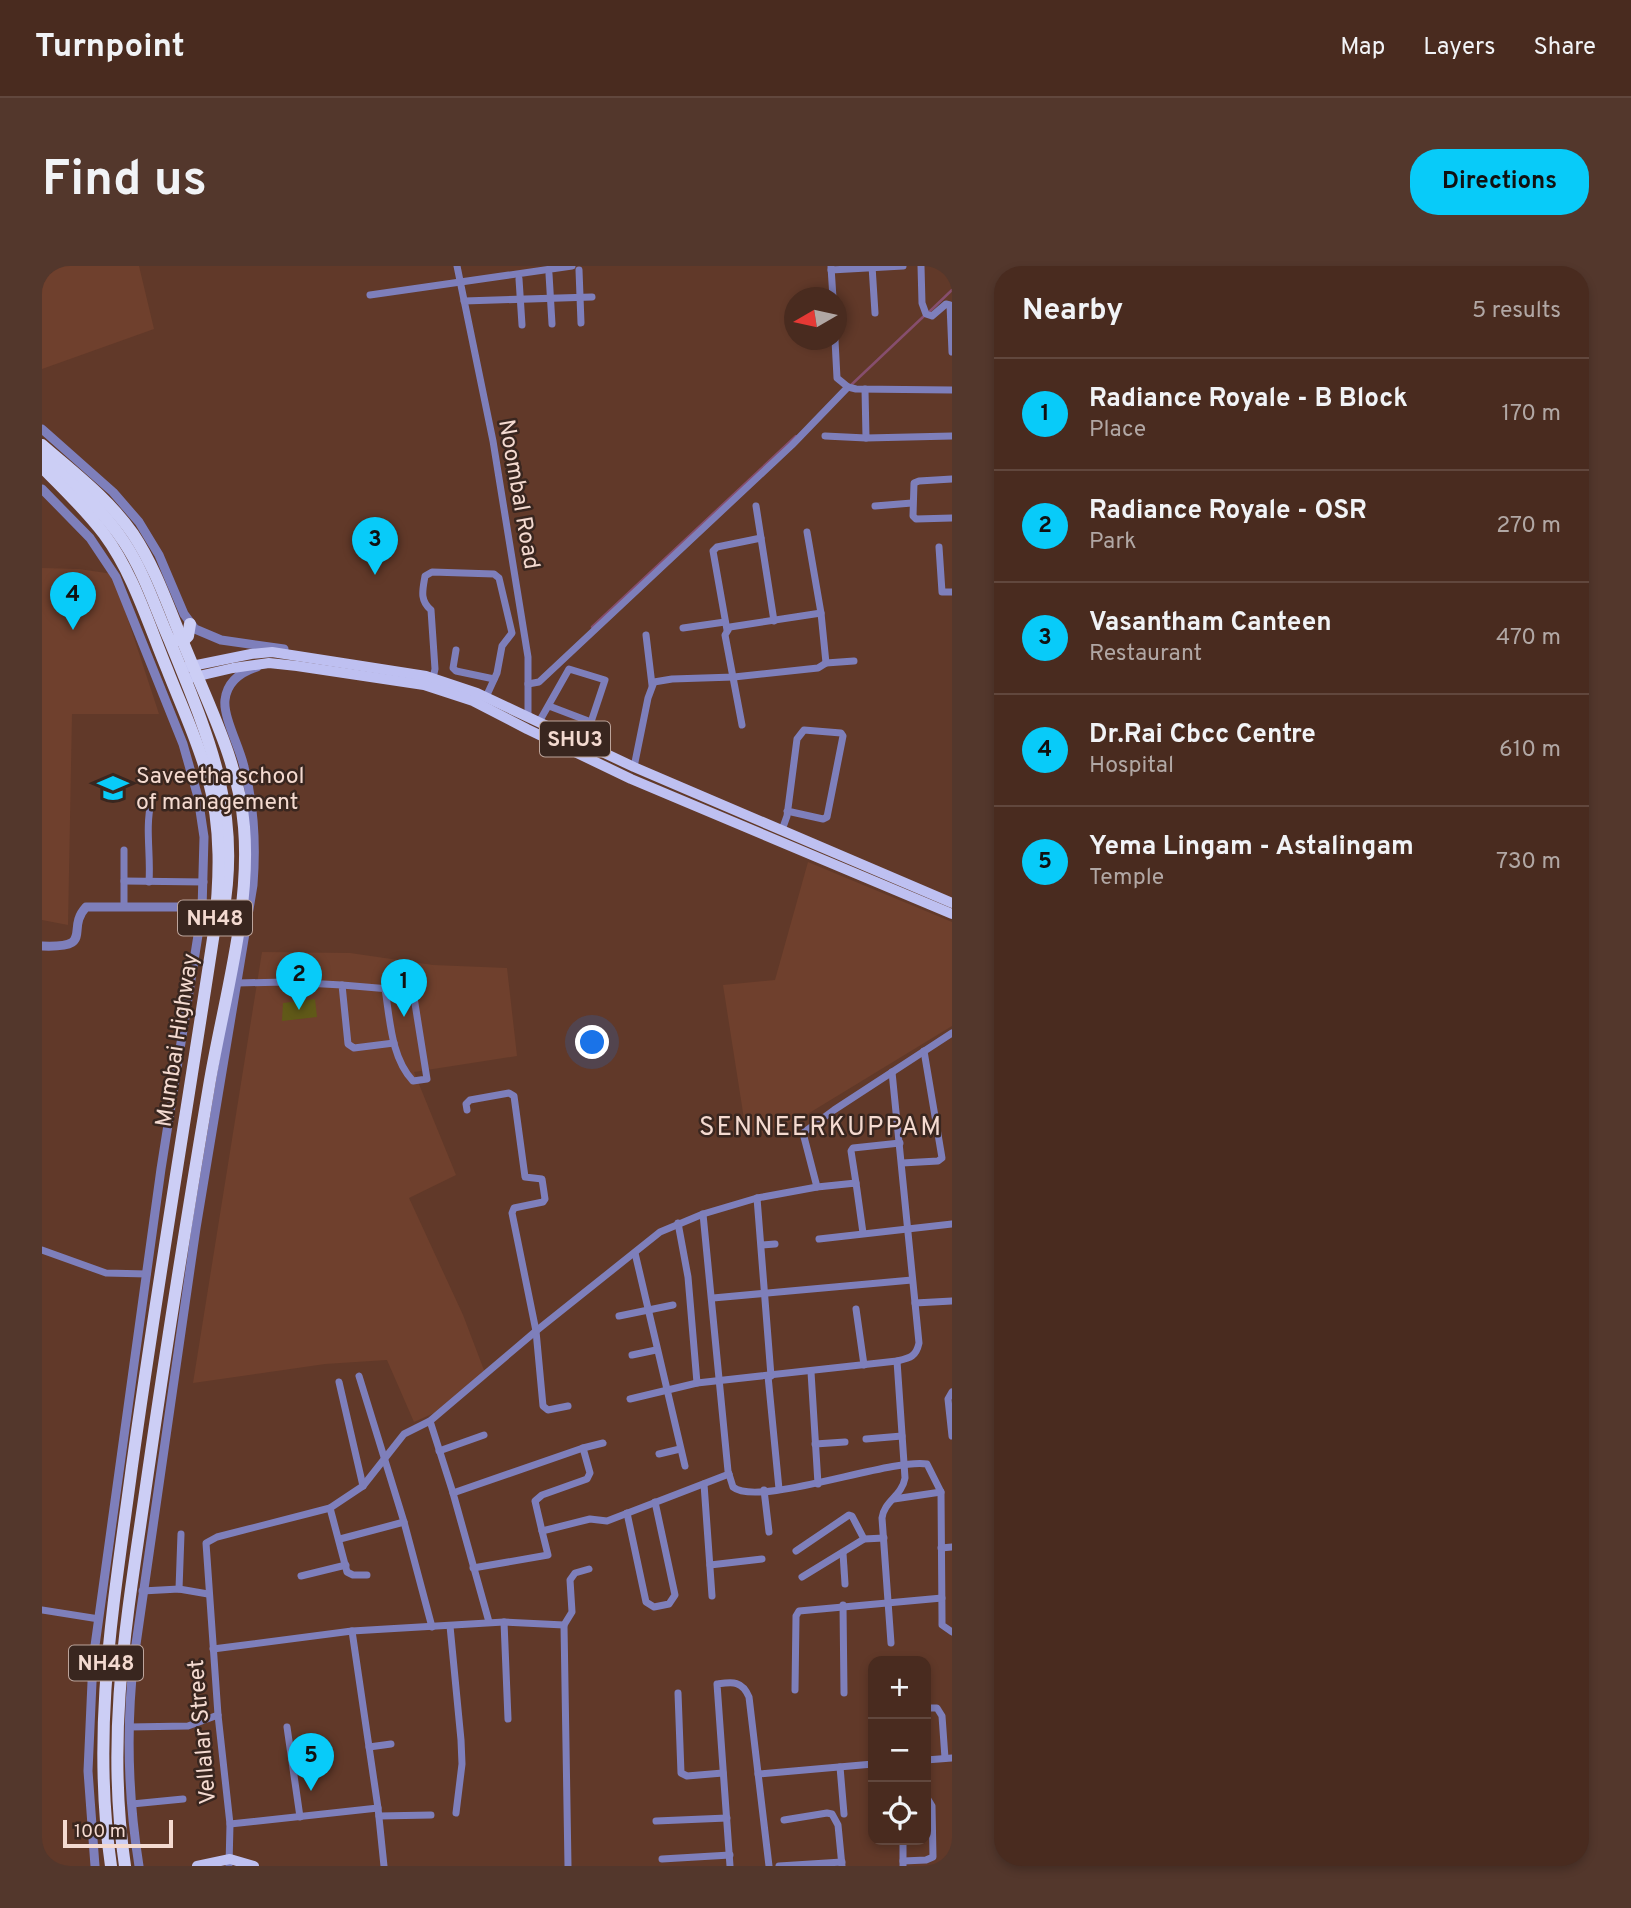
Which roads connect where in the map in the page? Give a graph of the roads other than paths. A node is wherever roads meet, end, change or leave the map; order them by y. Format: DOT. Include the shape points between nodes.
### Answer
graph roads {
  1 [pos="457,266"];
  2 [pos="903,266"];
  3 [pos="921,266"];
  4 [pos="872,267"];
  5 [pos="575,268"];
  6 [pos="831,268"];
  7 [pos="549,274"];
  8 [pos="519,278"];
  9 [pos="461,281"];
  10 [pos="832,287"];
  11 [pos="370,295"];
  12 [pos="592,297"];
  13 [pos="551,298"];
  14 [pos="580,298"];
  15 [pos="521,299"];
  16 [pos="464,301"];
  17 [pos="875,313"];
  18 [pos="581,323"];
  19 [pos="552,324"];
  20 [pos="522,325"];
  21 [pos="836,350"];
  22 [pos="952,352"];
  23 [pos="849,387"];
  24 [pos="865,389"];
  25 [pos="952,390"];
  26 [pos="42,429"];
  27 [pos="825,436"];
  28 [pos="952,436"];
  29 [pos="866,438"];
  30 [pos="42,445"];
  31 [pos="42,458"];
  32 [pos="42,467"];
  33 [pos="952,479"];
  34 [pos="42,489"];
  35 [pos="912,503"];
  36 [pos="756,506"];
  37 [pos="875,506"];
  38 [pos="952,518"];
  39 [pos="807,532"];
  40 [pos="761,538"];
  41 [pos="939,547"];
  42 [pos="952,592"];
  43 [pos="821,613"];
  44 [pos="774,621"];
  45 [pos="726,626"];
  46 [pos="683,628"];
  47 [pos="178,629"];
  48 [pos="646,635"];
  49 [pos="456,650"];
  50 [pos="304,656"];
  51 [pos="854,661"];
  52 [pos="826,663"];
  53 [pos="276,664"];
  54 [pos="183,674"];
  55 [pos="734,677"];
  56 [pos="433,678"];
  57 [pos="494,679"];
  58 [pos="528,684"];
  59 [pos="652,685"];
  60 [pos="486,697"];
  61 [pos="549,706"];
  62 [pos="528,717"];
  63 [pos="539,722"];
  64 [pos="742,725"];
  65 [pos="527,729"];
  66 [pos="634,767"];
  67 [pos="151,803"];
  68 [pos="788,811"];
  69 [pos="782,830"];
  70 [pos="124,850"];
  71 [pos="124,881"];
  72 [pos="149,882"];
  73 [pos="204,882"];
  74 [pos="952,903"];
  75 [pos="124,905"];
  76 [pos="202,907"];
  77 [pos="952,914"];
  78 [pos="42,946"];
  79 [pos="237,984"];
  80 [pos="342,985"];
  81 [pos="385,989"];
  82 [pos="203,998"];
  83 [pos="952,1033"];
  84 [pos="394,1043"];
  85 [pos="924,1051"];
  86 [pos="892,1072"];
  87 [pos="467,1110"];
  88 [pos="900,1143"];
  89 [pos="902,1163"];
  90 [pos="856,1183"];
  91 [pos="817,1187"];
  92 [pos="757,1198"];
  93 [pos="195,1205"];
  94 [pos="703,1214"];
  95 [pos="678,1223"];
  96 [pos="952,1224"];
  97 [pos="908,1229"];
  98 [pos="863,1233"];
  99 [pos="819,1239"];
  100 [pos="775,1244"];
  101 [pos="762,1245"];
  102 [pos="42,1250"];
  103 [pos="635,1253"];
  104 [pos="147,1274"];
  105 [pos="912,1280"];
  106 [pos="764,1295"];
  107 [pos="713,1298"];
  108 [pos="952,1301"];
  109 [pos="915,1303"];
  110 [pos="673,1305"];
  111 [pos="856,1309"];
  112 [pos="649,1310"];
  113 [pos="618,1316"];
  114 [pos="536,1331"];
  115 [pos="656,1350"];
  116 [pos="632,1355"];
  117 [pos="897,1361"];
  118 [pos="863,1365"];
  119 [pos="811,1372"];
  120 [pos="359,1376"];
  121 [pos="769,1376"];
  122 [pos="719,1381"];
  123 [pos="339,1382"];
  124 [pos="697,1383"];
  125 [pos="666,1390"];
  126 [pos="952,1392"];
  127 [pos="630,1399"];
  128 [pos="568,1406"];
  129 [pos="134,1410"];
  130 [pos="429,1421"];
  131 [pos="484,1435"];
  132 [pos="902,1436"];
  133 [pos="952,1436"];
  134 [pos="866,1439"];
  135 [pos="845,1441"];
  136 [pos="603,1443"];
  137 [pos="815,1444"];
  138 [pos="583,1448"];
  139 [pos="680,1449"];
  140 [pos="439,1451"];
  141 [pos="659,1454"];
  142 [pos="383,1459"];
  143 [pos="904,1464"];
  144 [pos="685,1466"];
  145 [pos="729,1474"];
  146 [pos="704,1484"];
  147 [pos="818,1484"];
  148 [pos="363,1486"];
  149 [pos="779,1489"];
  150 [pos="764,1490"];
  151 [pos="941,1492"];
  152 [pos="453,1493"];
  153 [pos="894,1499"];
  154 [pos="655,1502"];
  155 [pos="331,1508"];
  156 [pos="627,1513"];
  157 [pos="404,1522"];
  158 [pos="542,1531"];
  159 [pos="769,1532"];
  160 [pos="181,1534"];
  161 [pos="884,1538"];
  162 [pos="340,1539"];
  163 [pos="863,1539"];
  164 [pos="952,1547"];
  165 [pos="941,1548"];
  166 [pos="796,1550"];
  167 [pos="843,1553"];
  168 [pos="762,1559"];
  169 [pos="710,1564"];
  170 [pos="346,1565"];
  171 [pos="473,1568"];
  172 [pos="589,1569"];
  173 [pos="368,1575"];
  174 [pos="301,1576"];
  175 [pos="802,1577"];
  176 [pos="845,1584"];
  177 [pos="179,1590"];
  178 [pos="142,1591"];
  179 [pos="208,1594"];
  180 [pos="952,1594"];
  181 [pos="942,1596"];
  182 [pos="712,1597"];
  183 [pos="889,1602"];
  184 [pos="843,1605"];
  185 [pos="42,1610"];
  186 [pos="99,1619"];
  187 [pos="489,1622"];
  188 [pos="504,1622"];
  189 [pos="564,1625"];
  190 [pos="450,1626"];
  191 [pos="432,1627"];
  192 [pos="352,1631"];
  193 [pos="952,1632"];
  194 [pos="891,1643"];
  195 [pos="213,1649"];
  196 [pos="795,1690"];
  197 [pos="678,1693"];
  198 [pos="844,1693"];
  199 [pos="931,1708"];
  200 [pos="218,1715"];
  201 [pos="508,1719"];
  202 [pos="129,1727"];
  203 [pos="287,1727"];
  204 [pos="391,1744"];
  205 [pos="369,1747"];
  206 [pos="948,1758"];
  207 [pos="868,1764"];
  208 [pos="840,1767"];
  209 [pos="723,1773"];
  210 [pos="758,1774"];
  211 [pos="183,1799"];
  212 [pos="132,1804"];
  213 [pos="931,1804"];
  214 [pos="379,1812"];
  215 [pos="456,1813"];
  216 [pos="844,1814"];
  217 [pos="431,1815"];
  218 [pos="300,1817"];
  219 [pos="727,1818"];
  220 [pos="784,1820"];
  221 [pos="656,1821"];
  222 [pos="230,1824"];
  223 [pos="903,1845"];
  224 [pos="730,1855"];
  225 [pos="662,1859"];
  226 [pos="232,1863"];
  227 [pos="903,1863"];
  228 [pos="842,1864"];
  229 [pos="96,1866"];
  230 [pos="111,1866"];
  231 [pos="125,1866"];
  232 [pos="139,1866"];
  233 [pos="197,1866"];
  234 [pos="254,1866"];
  235 [pos="384,1866"];
  236 [pos="568,1866"];
  237 [pos="730,1866"];
  238 [pos="769,1866"];
  239 [pos="779,1866"];
  1 -- 9 [label="street, Noombal Road"];
  2 -- 4 [label="street"];
  3 -- 22 [label="street" via="926,314 932,316 950,305"];
  4 -- 6 [label="street"];
  4 -- 17 [label="street"];
  5 -- 9 [label="street"];
  5 -- 14 [label="street"];
  6 -- 10 [label="street"];
  7 -- 13 [label="street"];
  8 -- 15 [label="street"];
  9 -- 11 [label="street"];
  9 -- 16 [label="street, Noombal Road"];
  12 -- 14 [label="street"];
  13 -- 14 [label="street"];
  13 -- 15 [label="street"];
  13 -- 19 [label="street"];
  14 -- 18 [label="street"];
  15 -- 16 [label="street"];
  15 -- 20 [label="street"];
  16 -- 58 [label="street, Noombal Road" via="493,441 528,657"];
  21 -- 23 [label="street" via="837,378"];
  23 -- 24 [label="street"];
  23 -- 58 [label="street" via="538,682"];
  24 -- 25 [label="street"];
  24 -- 29 [label="street"];
  26 -- 47 [label="street" via="113,492 139,522 159,555"];
  27 -- 29 [label="street"];
  28 -- 29 [label="street"];
  30 -- 47 [label="highway, NH48" via="108,504 133,534"];
  31 -- 47 [label="highway" via="98,509 125,543"];
  32 -- 82 [label="highway, Mumbai Highway / NH48" via="90,517 120,559 208,776 218,872"];
  33 -- 35 [label="street" via="914,483"];
  34 -- 73 [label="street" via="90,538 121,591 193,777 204,837"];
  35 -- 37 [label="street"];
  35 -- 38 [label="street" via="916,519"];
  36 -- 40 [label="street"];
  39 -- 43 [label="street"];
  40 -- 44 [label="street"];
  40 -- 45 [label="street" via="713,551"];
  41 -- 42 [label="street" via="942,592"];
  43 -- 44 [label="street"];
  43 -- 52 [label="street"];
  44 -- 45 [label="street"];
  45 -- 46 [label="street"];
  45 -- 55 [label="street"];
  47 -- 50 [label="street" via="195,629 211,637"];
  47 -- 54 [label="highway"];
  47 -- 93 [label="highway, NH48" via="238,786 244,824 244,882"];
  48 -- 59 [label="street"];
  49 -- 57 [label="street" via="456,671"];
  50 -- 54 [label="main road, SHU3" via="251,653"];
  50 -- 56 [label="main road, SHU3"];
  51 -- 52 [label="street"];
  52 -- 55 [label="street" via="818,668"];
  53 -- 54 [label="main road, SHU3"];
  53 -- 65 [label="main road, SHU3" via="424,685 472,701"];
  53 -- 79 [label="street" via="237,677 225,702 245,769 254,829 253,885"];
  54 -- 82 [label="highway" via="216,761 228,834 224,906"];
  55 -- 59 [label="street" via="672,679"];
  55 -- 64 [label="street"];
  56 -- 57 [label="street" via="430,610 422,596 425,576 472,572 499,578 511,629"];
  56 -- 60 [label="main road, SHU3"];
  57 -- 60 [label="street"];
  58 -- 62 [label="street, Noombal Road"];
  59 -- 66 [label="street"];
  60 -- 62 [label="main road, SHU3"];
  61 -- 61 [label="street" via="569,669 605,680 591,722"];
  61 -- 63 [label="street"];
  62 -- 63 [label="main road, SHU3"];
  62 -- 65 [label="street, Noombal Road"];
  63 -- 66 [label="main road, SHU3"];
  65 -- 77 [label="main road, SHU3" via="631,779"];
  66 -- 69 [label="main road, SHU3"];
  67 -- 72 [label="street"];
  68 -- 68 [label="street" via="800,733 841,733 827,817"];
  68 -- 69 [label="street"];
  69 -- 74 [label="main road, SHU3"];
  70 -- 71 [label="street"];
  71 -- 72 [label="street"];
  71 -- 75 [label="street"];
  72 -- 73 [label="street"];
  73 -- 76 [label="street"];
  75 -- 76 [label="street"];
  75 -- 78 [label="street" via="86,907 76,939 61,947"];
  76 -- 104 [label="street"];
  79 -- 80 [label="street"];
  79 -- 93 [label="street"];
  80 -- 81 [label="street"];
  80 -- 84 [label="street" via="348,1044 354,1048"];
  81 -- 84 [label="street"];
  81 -- 84 [label="street" via="413,990 427,1079 413,1081 404,1072"];
  82 -- 129 [label="highway, Mumbai Highway / NH48"];
  83 -- 85 [label="street"];
  85 -- 86 [label="street"];
  85 -- 89 [label="street" via="942,1158"];
  86 -- 88 [label="street"];
  86 -- 91 [label="street" via="803,1133"];
  87 -- 114 [label="street" via="470,1100 514,1096 525,1177 542,1179 543,1202 514,1208 512,1213"];
  88 -- 89 [label="street"];
  88 -- 90 [label="street" via="853,1147"];
  89 -- 97 [label="street"];
  90 -- 91 [label="street"];
  90 -- 98 [label="street"];
  91 -- 92 [label="street"];
  92 -- 94 [label="street"];
  92 -- 101 [label="street"];
  93 -- 178 [label="street"];
  93 -- 231 [label="highway, NH48" via="153,1437 122,1653 117,1790"];
  94 -- 95 [label="street"];
  94 -- 107 [label="street"];
  95 -- 103 [label="street"];
  95 -- 124 [label="street" via="688,1277"];
  96 -- 97 [label="street"];
  97 -- 98 [label="street"];
  97 -- 105 [label="street"];
  98 -- 99 [label="street"];
  100 -- 101 [label="street"];
  101 -- 106 [label="street"];
  102 -- 104 [label="street" via="106,1273"];
  103 -- 112 [label="street"];
  103 -- 114 [label="street"];
  104 -- 129 [label="street"];
  105 -- 106 [label="street"];
  105 -- 109 [label="street"];
  106 -- 107 [label="street"];
  106 -- 121 [label="street"];
  107 -- 122 [label="street"];
  108 -- 109 [label="street"];
  109 -- 117 [label="street" via="917,1352"];
  110 -- 112 [label="street"];
  111 -- 118 [label="street"];
  112 -- 113 [label="street"];
  112 -- 115 [label="street"];
  114 -- 128 [label="street" via="543,1406 548,1410"];
  114 -- 130 [label="street"];
  115 -- 116 [label="street"];
  115 -- 125 [label="street"];
  117 -- 118 [label="street"];
  117 -- 132 [label="street"];
  118 -- 119 [label="street"];
  119 -- 121 [label="street"];
  119 -- 137 [label="street"];
  120 -- 142 [label="street"];
  121 -- 122 [label="street"];
  121 -- 149 [label="street"];
  122 -- 124 [label="street"];
  122 -- 145 [label="street"];
  123 -- 148 [label="street"];
  124 -- 125 [label="street"];
  125 -- 127 [label="street"];
  125 -- 139 [label="street"];
  126 -- 133 [label="street" via="948,1399"];
  129 -- 186 [label="street"];
  129 -- 230 [label="highway, NH48" via="138,1426 103,1705 103,1783"];
  130 -- 140 [label="street"];
  130 -- 142 [label="street" via="404,1434"];
  131 -- 140 [label="street"];
  132 -- 134 [label="street"];
  132 -- 143 [label="street"];
  135 -- 137 [label="street"];
  136 -- 138 [label="street"];
  137 -- 147 [label="street"];
  138 -- 152 [label="street"];
  138 -- 158 [label="street" via="590,1473 587,1479 541,1494 535,1501"];
  139 -- 141 [label="street"];
  139 -- 144 [label="street"];
  140 -- 152 [label="street"];
  142 -- 148 [label="street"];
  142 -- 157 [label="street"];
  143 -- 147 [label="street"];
  143 -- 151 [label="street" via="927,1464"];
  143 -- 153 [label="street" via="904,1484"];
  145 -- 146 [label="street"];
  145 -- 150 [label="street" via="738,1491"];
  146 -- 154 [label="street"];
  146 -- 169 [label="street"];
  147 -- 149 [label="street"];
  148 -- 155 [label="street"];
  149 -- 150 [label="street"];
  150 -- 159 [label="street"];
  151 -- 153 [label="street"];
  151 -- 165 [label="street"];
  152 -- 171 [label="street"];
  153 -- 161 [label="street" via="883,1509"];
  154 -- 156 [label="street"];
  154 -- 156 [label="street" via="675,1595 669,1604 654,1607 646,1602"];
  155 -- 162 [label="street"];
  155 -- 179 [label="street, Vellalar Street" via="206,1543"];
  156 -- 158 [label="street" via="607,1521 590,1519"];
  157 -- 162 [label="street"];
  157 -- 191 [label="street"];
  158 -- 171 [label="street" via="548,1555"];
  160 -- 177 [label="street"];
  161 -- 163 [label="street"];
  161 -- 183 [label="street"];
  162 -- 170 [label="street"];
  163 -- 166 [label="street" via="849,1516"];
  163 -- 167 [label="street"];
  164 -- 165 [label="street"];
  165 -- 181 [label="street"];
  167 -- 175 [label="street"];
  167 -- 176 [label="street"];
  168 -- 169 [label="street"];
  169 -- 182 [label="street"];
  170 -- 173 [label="street" via="350,1574"];
  170 -- 174 [label="street"];
  171 -- 187 [label="street"];
  172 -- 189 [label="street" via="575,1573 570,1580 572,1612"];
  177 -- 178 [label="street"];
  177 -- 179 [label="street"];
  178 -- 202 [label="street"];
  179 -- 195 [label="street, Vellalar Street"];
  180 -- 181 [label="street"];
  181 -- 183 [label="street"];
  181 -- 193 [label="street" via="942,1625"];
  183 -- 184 [label="street"];
  183 -- 194 [label="street"];
  184 -- 196 [label="street" via="797,1613"];
  184 -- 198 [label="street"];
  185 -- 186 [label="street"];
  186 -- 229 [label="street" via="88,1751"];
  187 -- 188 [label="street"];
  187 -- 190 [label="street"];
  188 -- 189 [label="street"];
  188 -- 201 [label="street"];
  189 -- 236 [label="street"];
  190 -- 191 [label="street"];
  190 -- 215 [label="street" via="462,1764"];
  191 -- 192 [label="street"];
  192 -- 195 [label="street"];
  192 -- 205 [label="street"];
  195 -- 200 [label="street, Vellalar Street"];
  197 -- 209 [label="street" via="681,1773"];
  199 -- 206 [label="street" via="942,1716"];
  200 -- 202 [label="street" via="188,1726"];
  200 -- 222 [label="street, Vellalar Street"];
  202 -- 212 [label="street"];
  203 -- 218 [label="street"];
  204 -- 205 [label="street"];
  205 -- 214 [label="street"];
  207 -- 208 [label="street"];
  208 -- 210 [label="street"];
  208 -- 216 [label="street"];
  209 -- 210 [label="street" via="717,1684 735,1682 746,1688 749,1697"];
  209 -- 219 [label="street"];
  210 -- 238 [label="street"];
  211 -- 212 [label="street"];
  212 -- 232 [label="street"];
  213 -- 227 [label="street" via="934,1854 930,1859"];
  214 -- 217 [label="street"];
  214 -- 218 [label="street"];
  214 -- 235 [label="street"];
  218 -- 222 [label="street"];
  219 -- 221 [label="street"];
  219 -- 224 [label="street"];
  220 -- 228 [label="street" via="832,1814 838,1825"];
  222 -- 226 [label="street, Vellalar Street"];
  223 -- 227 [label="street"];
  224 -- 225 [label="street"];
  224 -- 237 [label="street"];
  226 -- 233 [label="main road"];
  226 -- 234 [label="main road"];
  228 -- 239 [label="street"];
}
